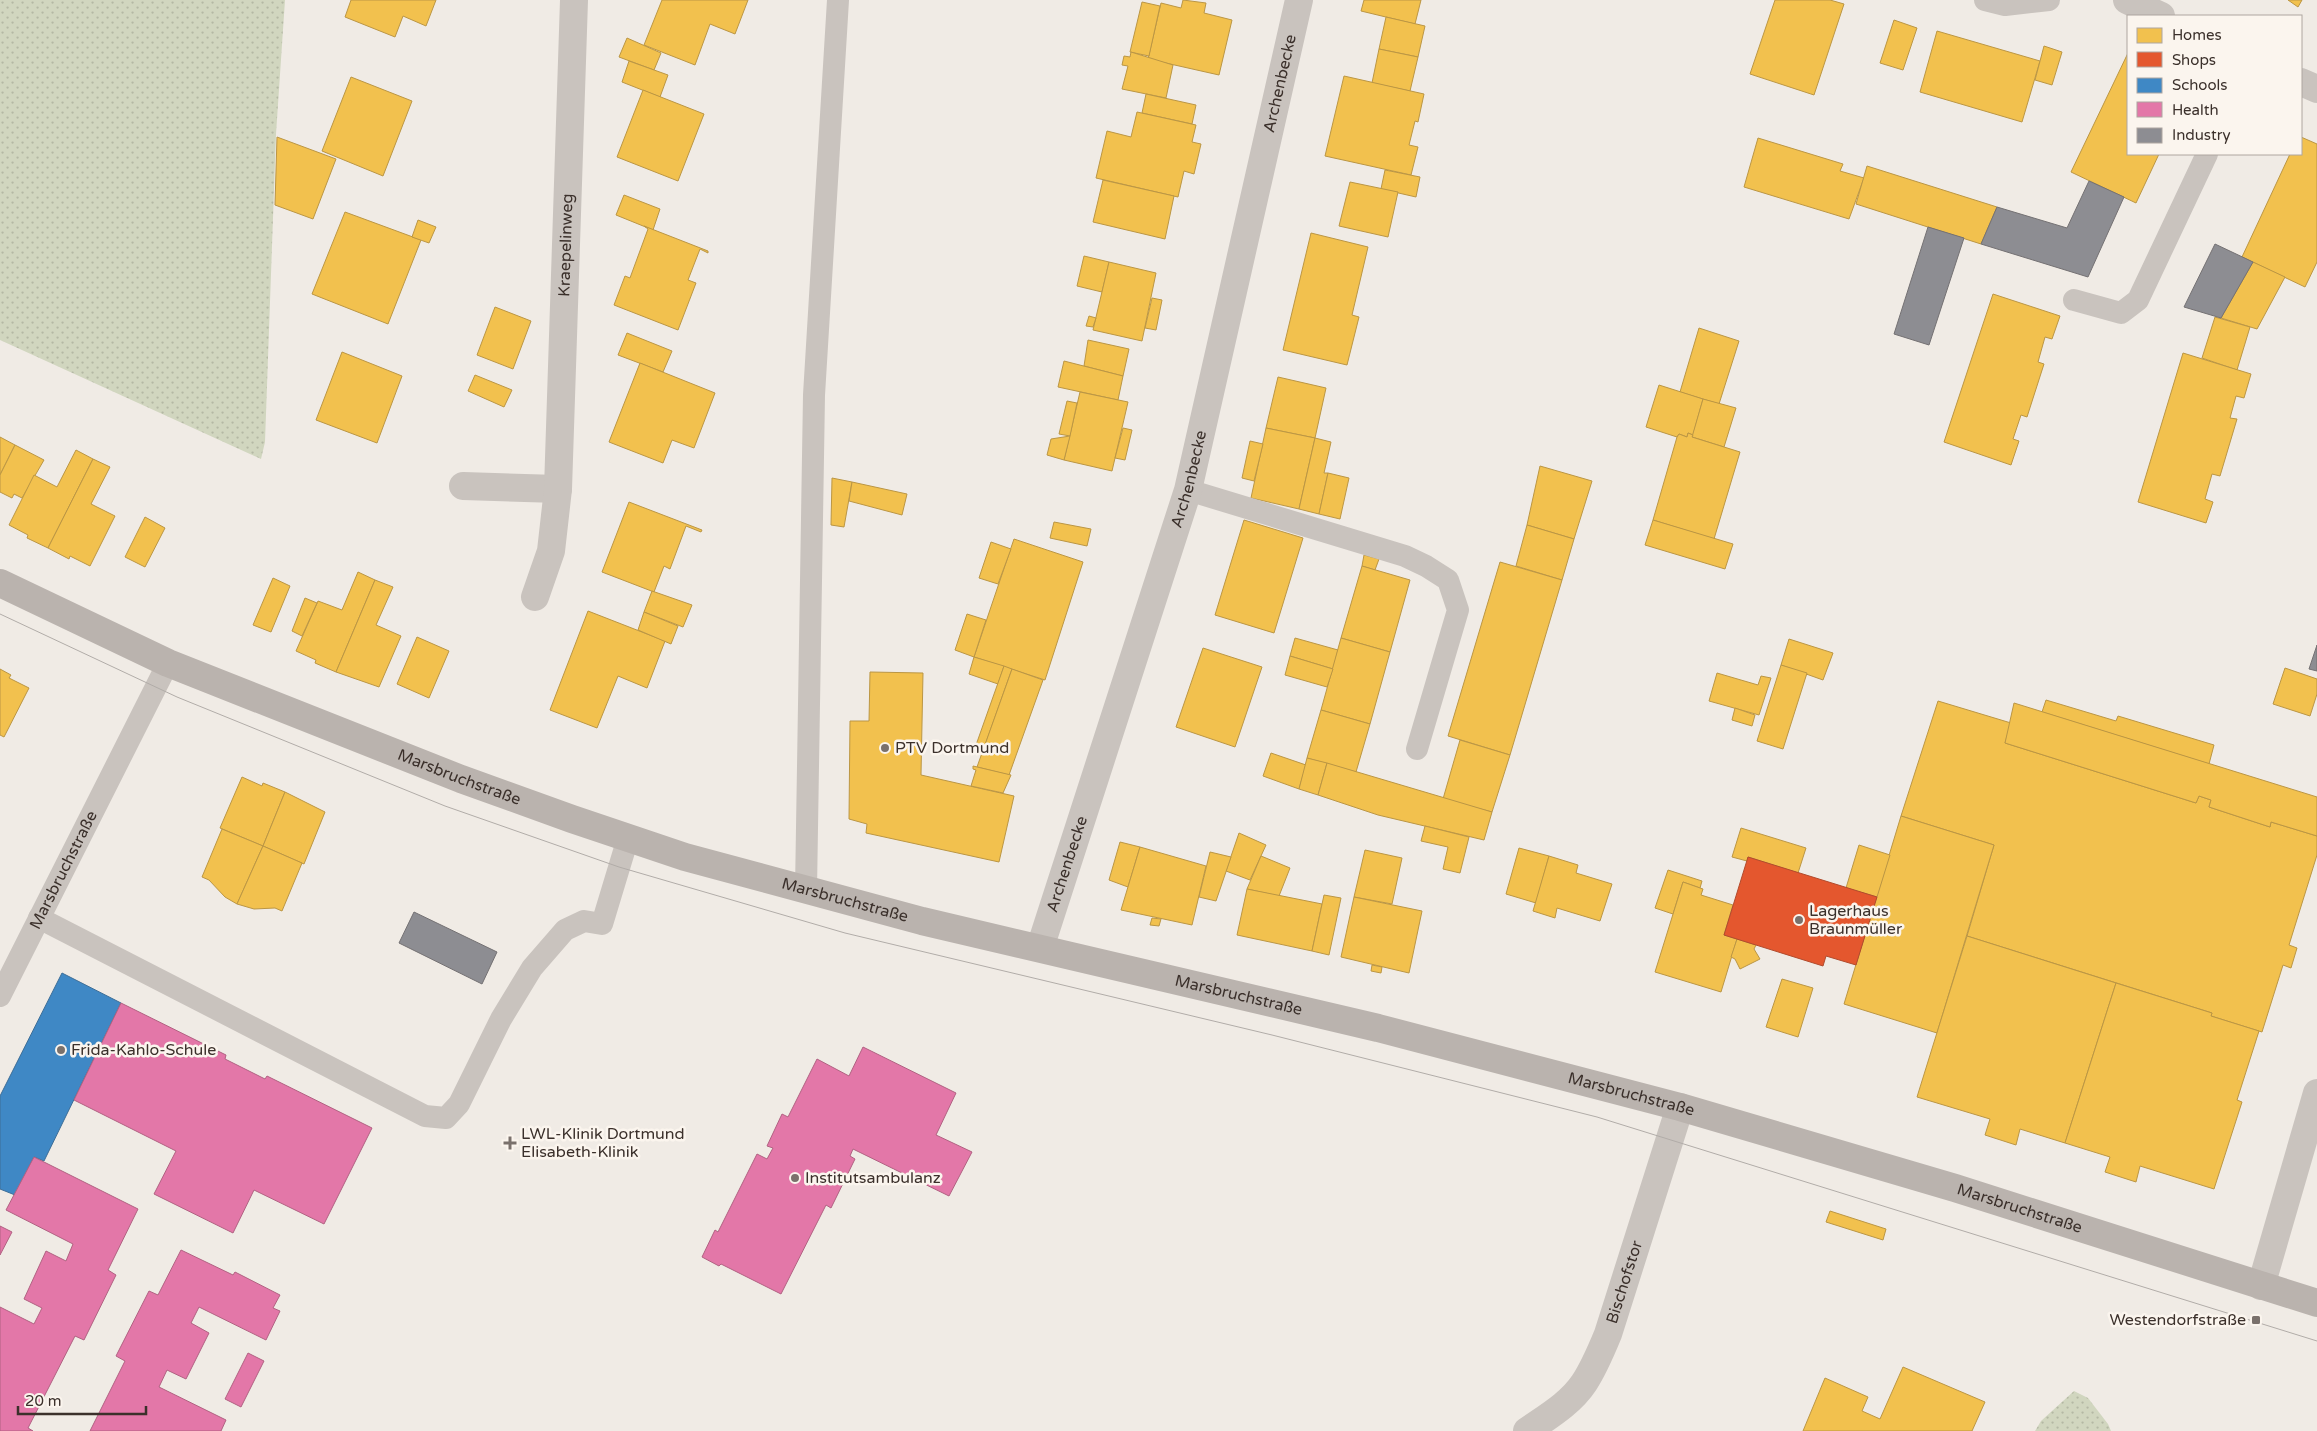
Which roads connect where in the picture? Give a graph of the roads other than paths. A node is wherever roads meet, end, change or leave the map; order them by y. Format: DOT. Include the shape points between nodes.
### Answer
graph roads {
  1 [pos="574,0"];
  2 [pos="838,0"];
  3 [pos="1300,0"];
  4 [pos="1985,0"];
  5 [pos="2048,0"];
  6 [pos="2127,0"];
  7 [pos="2159,15"];
  8 [pos="2302,82"];
  9 [pos="2317,89"];
  10 [pos="2207,155"];
  11 [pos="2074,300"];
  12 [pos="463,486"];
  13 [pos="558,489"];
  14 [pos="1188,490"];
  15 [pos="0,583"];
  16 [pos="535,597"];
  17 [pos="168,662"];
  18 [pos="1417,750"];
  19 [pos="628,838"];
  20 [pos="806,890"];
  21 [pos="39,918"];
  22 [pos="1040,948"];
  23 [pos="0,996"];
  24 [pos="2317,1093"];
  25 [pos="1680,1106"];
  26 [pos="2261,1286"];
  27 [pos="2317,1303"];
  28 [pos="1527,1431"];
  1 -- 13 [label="street, Kraepelinweg"];
  2 -- 20 [label="lane" via="814,395"];
  3 -- 14 [label="street, Archenbecke"];
  4 -- 5 [label="lane" via="2005,5"];
  6 -- 7 [label="street"];
  8 -- 9 [label="street"];
  10 -- 11 [label="lane" via="2138,300 2121,313"];
  12 -- 13 [label="street"];
  13 -- 16 [label="street, Kraepelinweg" via="551,551"];
  14 -- 18 [label="lane" via="1405,556 1448,580 1458,610"];
  14 -- 22 [label="street, Archenbecke"];
  15 -- 17 [label="street, Marsbruchstraße"];
  17 -- 19 [label="street, Marsbruchstraße" via="461,779"];
  17 -- 21 [label="lane, Marsbruchstraße"];
  19 -- 20 [label="street, Marsbruchstraße"];
  19 -- 21 [label="lane" via="602,924 584,922 565,930 532,968 501,1019 459,1104 446,1118 424,1116"];
  20 -- 22 [label="street, Marsbruchstraße"];
  21 -- 23 [label="lane, Marsbruchstraße"];
  22 -- 25 [label="street, Marsbruchstraße" via="1378,1028"];
  24 -- 26 [label="street"];
  25 -- 26 [label="street, Marsbruchstraße" via="1955,1188"];
  25 -- 28 [label="street, Bischofstor" via="1608,1334 1595,1364 1583,1385 1566,1403"];
  26 -- 27 [label="street, Marsbruchstraße"];
}
